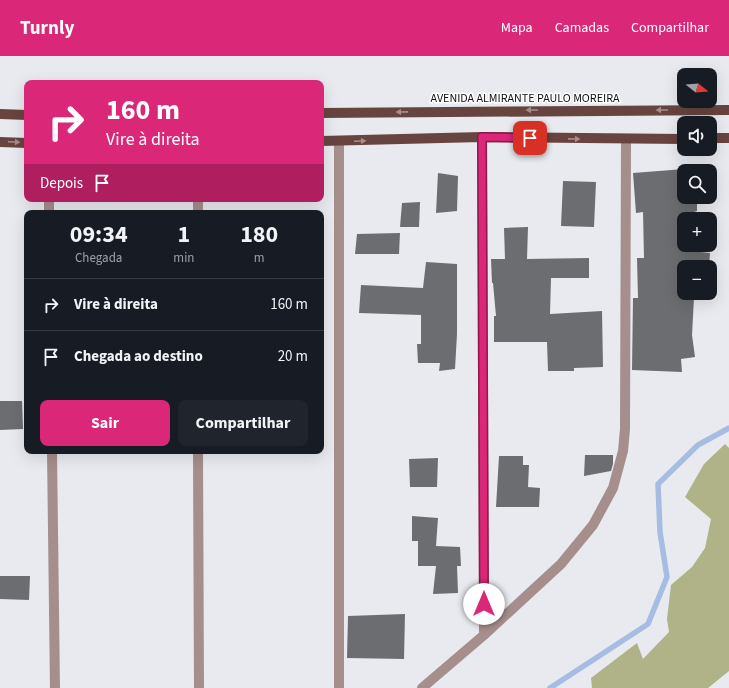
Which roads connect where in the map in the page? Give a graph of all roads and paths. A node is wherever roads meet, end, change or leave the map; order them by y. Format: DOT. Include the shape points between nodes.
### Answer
graph roads {
  1 [pos="729,110"];
  2 [pos="324,113"];
  3 [pos="0,114"];
  4 [pos="24,115"];
  5 [pos="482,137"];
  6 [pos="717,138"];
  7 [pos="729,138"];
  8 [pos="677,139"];
  9 [pos="626,140"];
  10 [pos="324,141"];
  11 [pos="339,141"];
  12 [pos="0,142"];
  13 [pos="24,143"];
  14 [pos="52,454"];
  15 [pos="198,454"];
  16 [pos="484,635"];
  17 [pos="55,688"];
  18 [pos="199,688"];
  19 [pos="339,688"];
  20 [pos="422,688"];
  1 -- 2 [label="main road, AVENIDA ALMIRANTE PAULO MOREIRA, one-way"];
  3 -- 4 [label="main road"];
  5 -- 9 [label="main road, one-way"];
  11 -- 5 [label="main road, one-way"];
  5 -- 16 [label="street"];
  6 -- 7 [label="main road"];
  8 -- 9 [label="main road"];
  9 -- 16 [label="street" via="625,430 623,451 613,488 593,525 561,564"];
  10 -- 11 [label="main road"];
  11 -- 19 [label="street"];
  12 -- 13 [label="main road, one-way"];
  14 -- 17 [label="street"];
  15 -- 18 [label="street"];
  16 -- 20 [label="street"];
}
